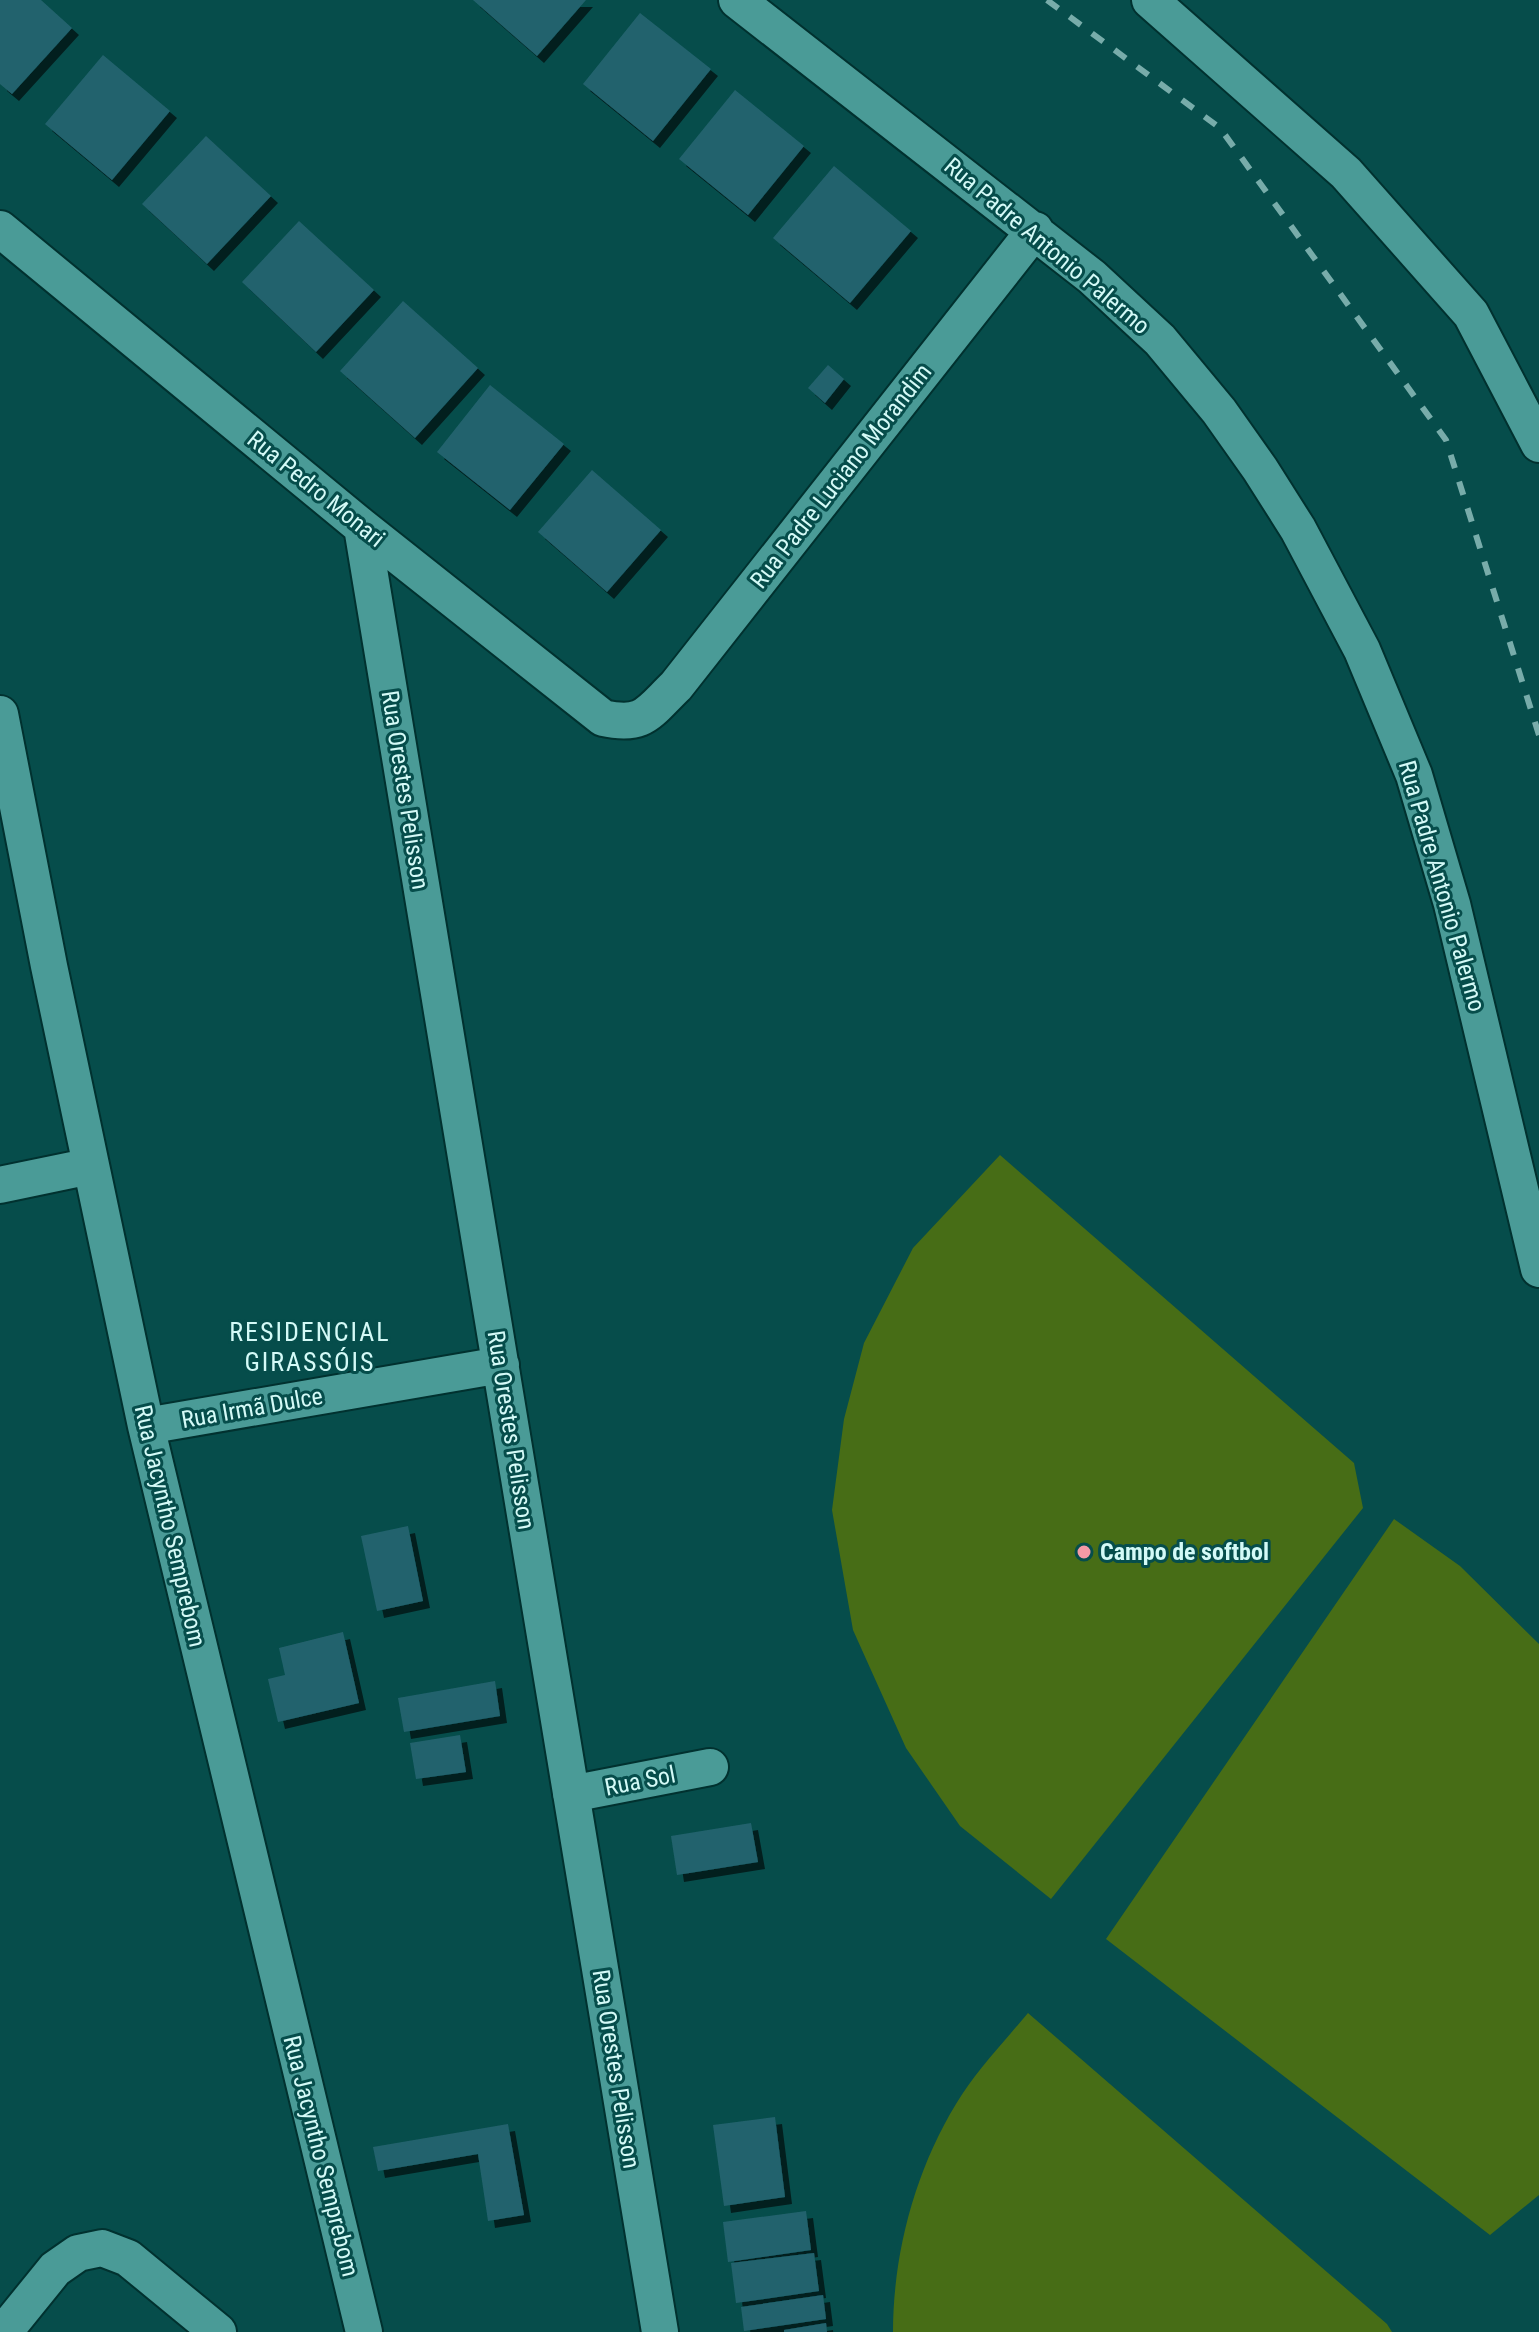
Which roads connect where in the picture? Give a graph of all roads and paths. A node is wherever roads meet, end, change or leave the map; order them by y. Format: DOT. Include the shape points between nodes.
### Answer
graph roads {
  1 [pos="737,0"];
  2 [pos="1150,0"];
  3 [pos="0,229"];
  4 [pos="1035,230"];
  5 [pos="1539,444"];
  6 [pos="362,527"];
  7 [pos="0,714"];
  8 [pos="643,718"];
  9 [pos="91,1166"];
  10 [pos="0,1185"];
  11 [pos="1539,1269"];
  12 [pos="501,1365"];
  13 [pos="146,1426"];
  14 [pos="710,1767"];
  15 [pos="571,1794"];
  16 [pos="4,2332"];
  17 [pos="218,2332"];
  18 [pos="364,2332"];
  19 [pos="660,2332"];
  1 -- 4 [label="street, Rua Padre Antonio Palermo"];
  2 -- 5 [label="street" via="1346,173 1471,314"];
  3 -- 6 [label="street, Rua Pedro Monari"];
  4 -- 8 [label="street, Rua Padre Luciano Morandim" via="676,686"];
  4 -- 11 [label="street, Rua Padre Antonio Palermo" via="1160,340 1219,411 1298,529 1362,650 1414,775 1452,904"];
  6 -- 8 [label="street, Rua Pedro Monari" via="603,718 625,723"];
  6 -- 12 [label="street, Rua Orestes Pelisson"];
  7 -- 9 [label="street, Rua Jacyntho Semprebom"];
  9 -- 10 [label="street"];
  9 -- 13 [label="street, Rua Jacyntho Semprebom"];
  12 -- 13 [label="street, Rua Irmã Dulce"];
  12 -- 15 [label="street, Rua Orestes Pelisson"];
  13 -- 18 [label="street, Rua Jacyntho Semprebom"];
  14 -- 15 [label="street, Rua Sol"];
  15 -- 19 [label="street, Rua Orestes Pelisson"];
  16 -- 17 [label="street" via="55,2269 78,2253 102,2248 128,2258"];
}
